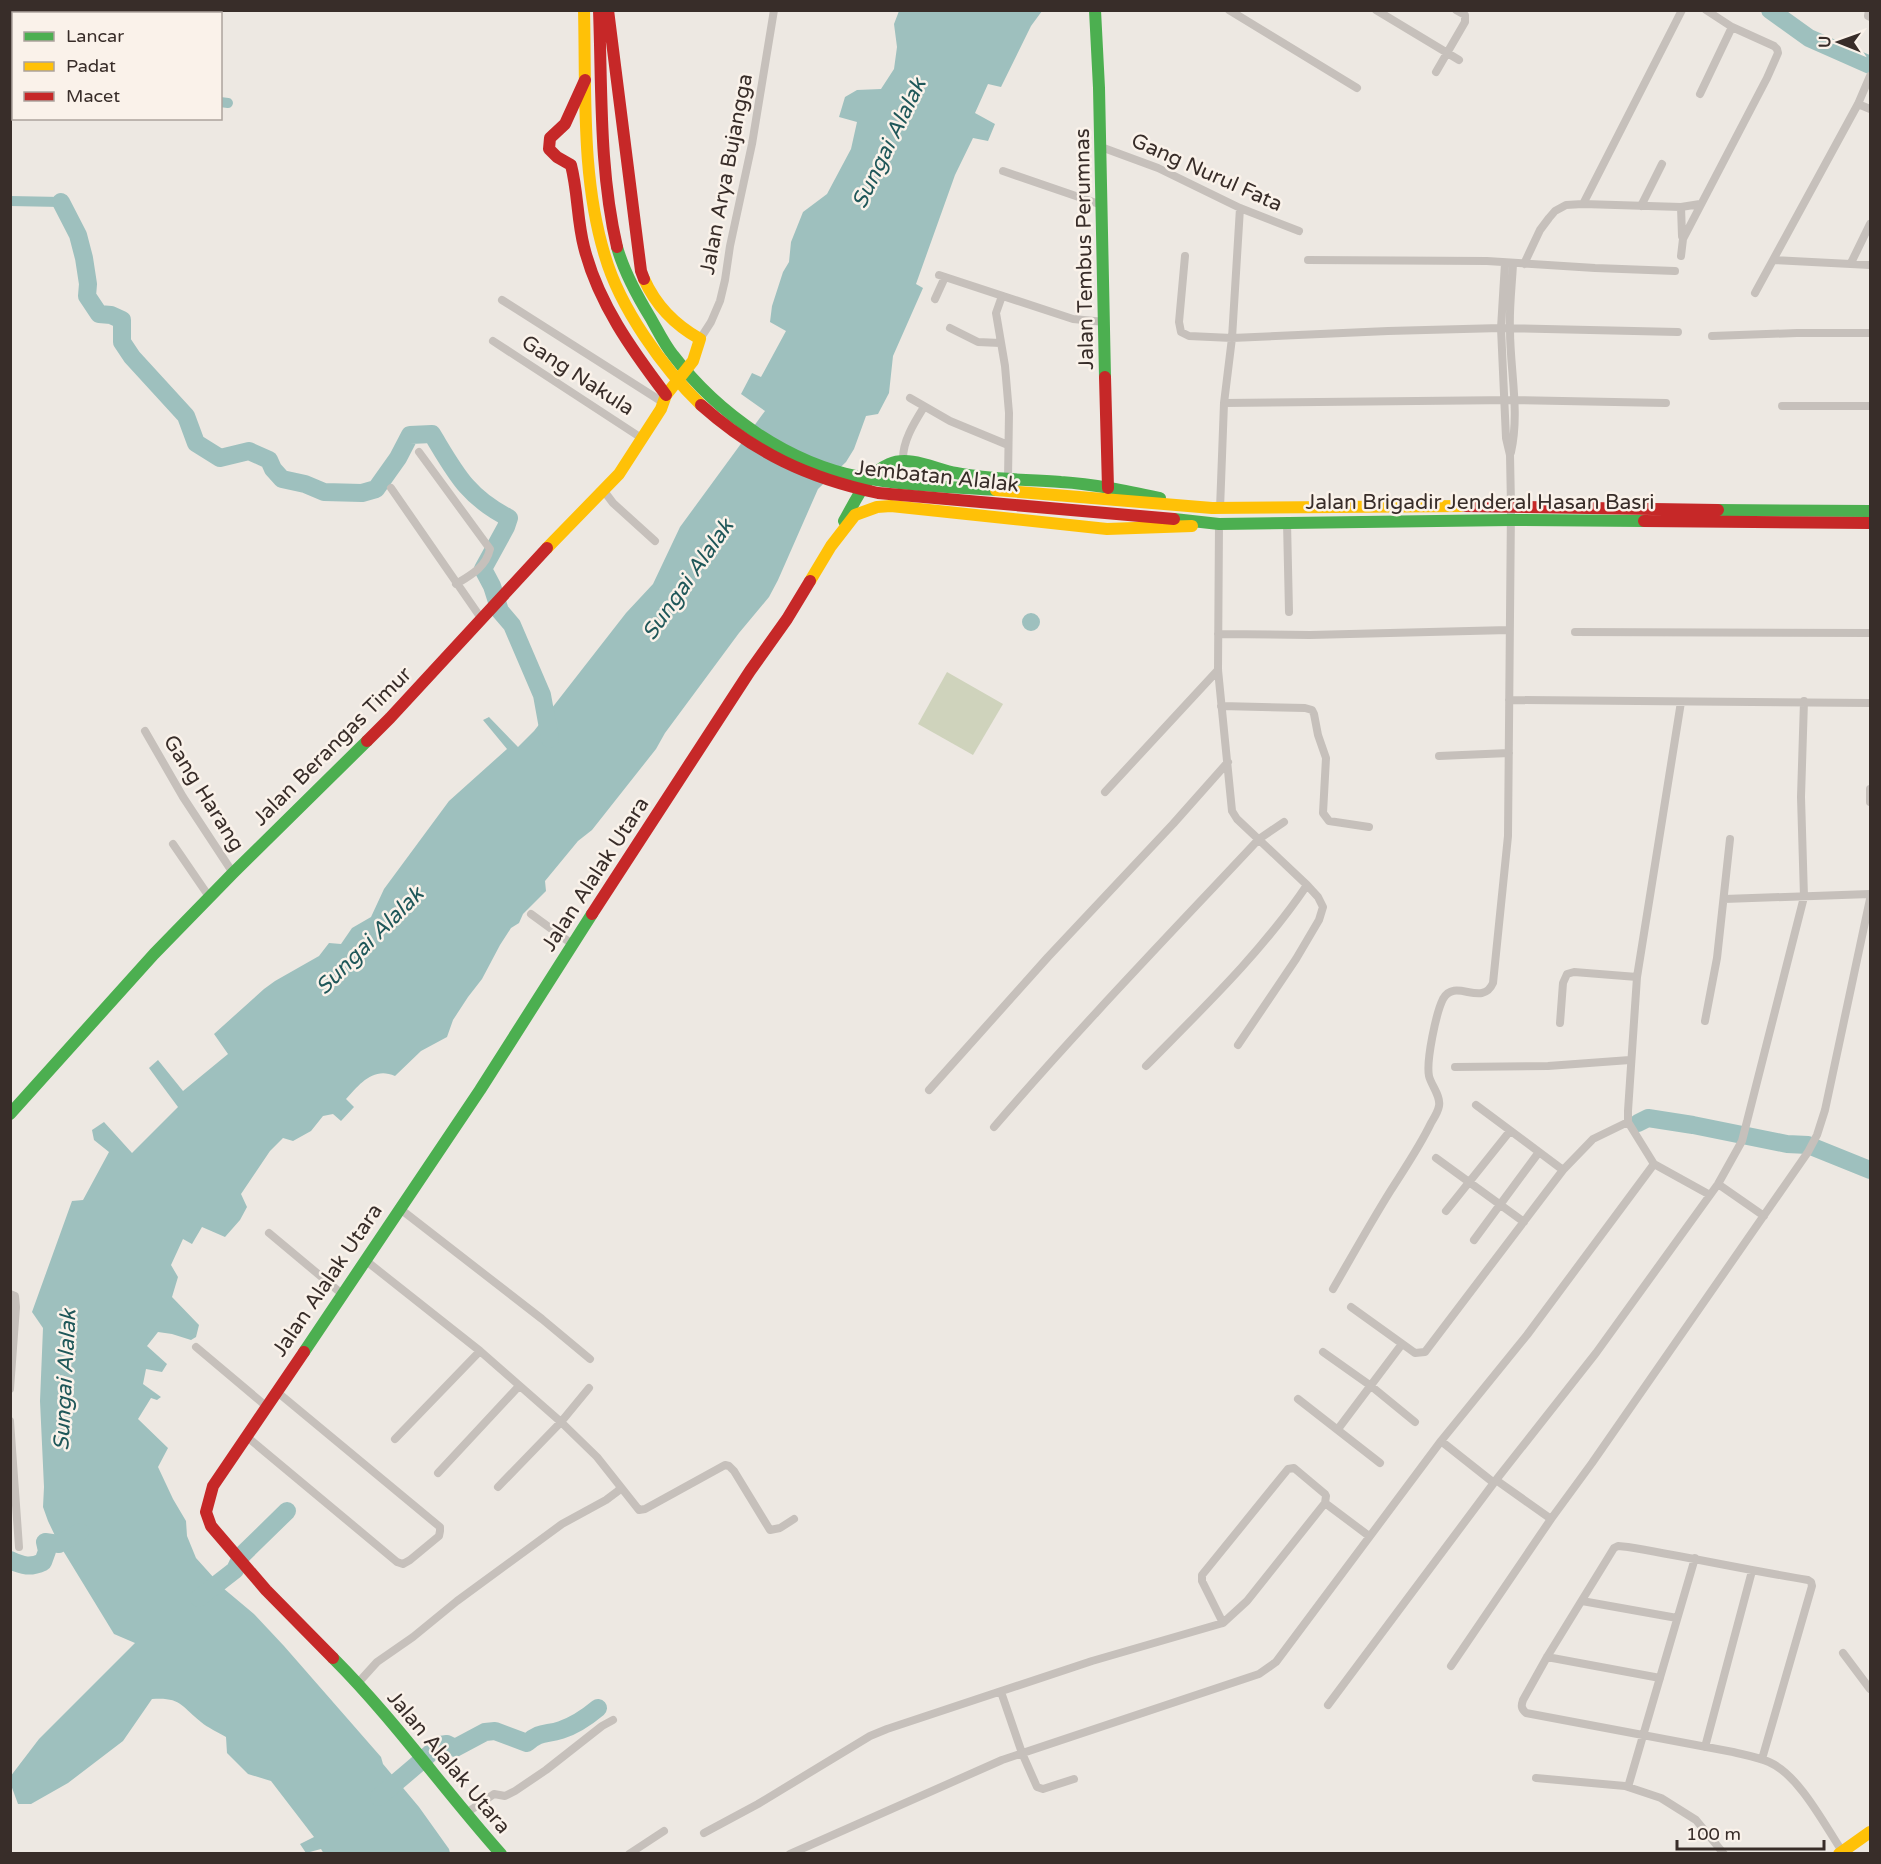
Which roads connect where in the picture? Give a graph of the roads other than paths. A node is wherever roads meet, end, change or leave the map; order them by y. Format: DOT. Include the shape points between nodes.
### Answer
graph roads {
  1 [pos="584,10"];
  2 [pos="599,10"];
  3 [pos="608,10"];
  4 [pos="774,10"];
  5 [pos="1095,10"];
  6 [pos="1229,10"];
  7 [pos="1376,10"];
  8 [pos="1456,10"];
  9 [pos="1682,10"];
  10 [pos="1706,10"];
  11 [pos="1732,27"];
  12 [pos="1447,53"];
  13 [pos="1459,60"];
  14 [pos="1436,72"];
  15 [pos="1870,76"];
  16 [pos="586,77"];
  17 [pos="1357,88"];
  18 [pos="1700,94"];
  19 [pos="1858,104"];
  20 [pos="1870,109"];
  21 [pos="1101,147"];
  22 [pos="1662,164"];
  23 [pos="1003,171"];
  24 [pos="1583,204"];
  25 [pos="1700,204"];
  26 [pos="1102,205"];
  27 [pos="1641,206"];
  28 [pos="1682,207"];
  29 [pos="1240,208"];
  30 [pos="1870,224"];
  31 [pos="1299,231"];
  32 [pos="1683,239"];
  33 [pos="1185,256"];
  34 [pos="1681,256"];
  35 [pos="1308,260"];
  36 [pos="1774,260"];
  37 [pos="1509,263"];
  38 [pos="1851,263"];
  39 [pos="1524,264"];
  40 [pos="1870,265"];
  41 [pos="1675,271"];
  42 [pos="1755,293"];
  43 [pos="1002,296"];
  44 [pos="935,299"];
  45 [pos="502,300"];
  46 [pos="1105,322"];
  47 [pos="950,328"];
  48 [pos="1505,328"];
  49 [pos="1677,332"];
  50 [pos="1870,333"];
  51 [pos="1712,336"];
  52 [pos="1232,338"];
  53 [pos="700,339"];
  54 [pos="493,341"];
  55 [pos="1000,343"];
  56 [pos="910,398"];
  57 [pos="665,399"];
  58 [pos="1510,401"];
  59 [pos="1224,404"];
  60 [pos="1666,404"];
  61 [pos="924,406"];
  62 [pos="1782,406"];
  63 [pos="1870,406"];
  64 [pos="643,439"];
  65 [pos="1008,445"];
  66 [pos="419,452"];
  67 [pos="903,461"];
  68 [pos="1008,479"];
  69 [pos="1108,488"];
  70 [pos="391,489"];
  71 [pos="604,491"];
  72 [pos="1092,497"];
  73 [pos="857,498"];
  74 [pos="1511,506"];
  75 [pos="1216,508"];
  76 [pos="864,510"];
  77 [pos="1090,511"];
  78 [pos="1870,511"];
  79 [pos="1567,515"];
  80 [pos="1757,517"];
  81 [pos="1511,520"];
  82 [pos="1287,522"];
  83 [pos="1870,523"];
  84 [pos="1215,524"];
  85 [pos="655,541"];
  86 [pos="831,546"];
  87 [pos="456,584"];
  88 [pos="1289,612"];
  89 [pos="481,618"];
  90 [pos="1509,630"];
  91 [pos="1575,632"];
  92 [pos="1870,633"];
  93 [pos="1218,634"];
  94 [pos="1218,670"];
  95 [pos="1509,700"];
  96 [pos="1804,701"];
  97 [pos="1681,702"];
  98 [pos="1870,703"];
  99 [pos="1221,706"];
  100 [pos="145,731"];
  101 [pos="1509,753"];
  102 [pos="1439,756"];
  103 [pos="1227,762"];
  104 [pos="1870,789"];
  105 [pos="1105,792"];
  106 [pos="1870,802"];
  107 [pos="1284,822"];
  108 [pos="1369,827"];
  109 [pos="1730,838"];
  110 [pos="1259,839"];
  111 [pos="173,844"];
  112 [pos="233,873"];
  113 [pos="1306,885"];
  114 [pos="1870,894"];
  115 [pos="1804,897"];
  116 [pos="210,898"];
  117 [pos="1725,899"];
  118 [pos="1870,899"];
  119 [pos="531,914"];
  120 [pos="572,944"];
  121 [pos="1637,977"];
  122 [pos="1705,1021"];
  123 [pos="1560,1023"];
  124 [pos="1238,1045"];
  125 [pos="1630,1060"];
  126 [pos="1146,1066"];
  127 [pos="1455,1067"];
  128 [pos="929,1090"];
  129 [pos="1476,1105"];
  130 [pos="10,1113"];
  131 [pos="1629,1123"];
  132 [pos="994,1127"];
  133 [pos="1510,1131"];
  134 [pos="1539,1152"];
  135 [pos="1436,1158"];
  136 [pos="1653,1164"];
  137 [pos="1563,1170"];
  138 [pos="1469,1182"];
  139 [pos="1718,1184"];
  140 [pos="1710,1195"];
  141 [pos="1500,1205"];
  142 [pos="399,1208"];
  143 [pos="1446,1211"];
  144 [pos="1764,1215"];
  145 [pos="1524,1222"];
  146 [pos="269,1233"];
  147 [pos="1474,1240"];
  148 [pos="365,1260"];
  149 [pos="1333,1289"];
  150 [pos="10,1294"];
  151 [pos="342,1294"];
  152 [pos="1352,1307"];
  153 [pos="1402,1344"];
  154 [pos="196,1347"];
  155 [pos="480,1351"];
  156 [pos="1323,1352"];
  157 [pos="590,1359"];
  158 [pos="519,1386"];
  159 [pos="1371,1386"];
  160 [pos="590,1388"];
  161 [pos="10,1389"];
  162 [pos="276,1391"];
  163 [pos="1298,1399"];
  164 [pos="266,1406"];
  165 [pos="10,1421"];
  166 [pos="561,1422"];
  167 [pos="1415,1422"];
  168 [pos="1338,1429"];
  169 [pos="246,1436"];
  170 [pos="395,1439"];
  171 [pos="1441,1440"];
  172 [pos="1380,1463"];
  173 [pos="438,1473"];
  174 [pos="1495,1482"];
  175 [pos="498,1487"];
  176 [pos="620,1488"];
  177 [pos="1325,1503"];
  178 [pos="794,1519"];
  179 [pos="1551,1519"];
  180 [pos="1369,1536"];
  181 [pos="19,1547"];
  182 [pos="1695,1558"];
  183 [pos="1752,1571"];
  184 [pos="1582,1601"];
  185 [pos="1677,1618"];
  186 [pos="1223,1623"];
  187 [pos="1843,1653"];
  188 [pos="1547,1657"];
  189 [pos="1451,1666"];
  190 [pos="1660,1678"];
  191 [pos="358,1683"];
  192 [pos="1870,1689"];
  193 [pos="1001,1692"];
  194 [pos="1328,1705"];
  195 [pos="613,1720"];
  196 [pos="1643,1734"];
  197 [pos="1706,1747"];
  198 [pos="1022,1754"];
  199 [pos="1762,1760"];
  200 [pos="1074,1779"];
  201 [pos="1536,1779"];
  202 [pos="1628,1787"];
  203 [pos="465,1814"];
  204 [pos="664,1831"];
  205 [pos="704,1833"];
  206 [pos="1870,1834"];
  207 [pos="1840,1852"];
  208 [pos="501,1854"];
  209 [pos="629,1854"];
  210 [pos="790,1854"];
  211 [pos="1724,1854"];
  1 -- 16 [label="main road, Jembatan Alalak"];
  2 -- 72 [label="main road, Jembatan Alalak" via="606,177 622,266 673,355 724,409 804,459 859,477"];
  3 -- 53 [label="main road" via="641,271 661,310"];
  4 -- 53 [label="street, Jalan Arya Bujangga" via="725,280 720,301"];
  5 -- 21 [label="main road, Jalan Tembus Perumnas"];
  6 -- 17 [label="street"];
  7 -- 12 [label="street"];
  8 -- 12 [label="street" via="1466,19"];
  9 -- 24 [label="street"];
  10 -- 11 [label="street"];
  11 -- 18 [label="street"];
  11 -- 25 [label="street" via="1774,46 1778,53"];
  12 -- 13 [label="street"];
  12 -- 14 [label="street"];
  15 -- 19 [label="street"];
  16 -- 57 [label="main road" via="565,124 550,138 549,149 572,165 580,226 600,294 619,331"];
  16 -- 77 [label="main road, Jembatan Alalak" via="592,177 602,249 624,299 652,345 679,382 716,418 744,440 794,469 857,490"];
  19 -- 20 [label="street"];
  19 -- 36 [label="street"];
  21 -- 26 [label="main road, Jalan Tembus Perumnas"];
  21 -- 29 [label="street, Gang Nurul Fata" via="1158,168"];
  22 -- 27 [label="street"];
  23 -- 26 [label="street"];
  24 -- 27 [label="street"];
  24 -- 39 [label="street" via="1566,205 1549,218"];
  25 -- 28 [label="street"];
  25 -- 32 [label="street"];
  26 -- 46 [label="main road, Jalan Tembus Perumnas"];
  27 -- 28 [label="street"];
  28 -- 32 [label="street"];
  29 -- 31 [label="street, Gang Nurul Fata"];
  29 -- 52 [label="street"];
  30 -- 38 [label="street"];
  32 -- 34 [label="street"];
  33 -- 52 [label="street" via="1181,332 1189,336"];
  35 -- 37 [label="street"];
  36 -- 38 [label="street"];
  36 -- 42 [label="street"];
  37 -- 39 [label="street"];
  37 -- 48 [label="street"];
  38 -- 40 [label="street"];
  39 -- 41 [label="street"];
  43 -- 44 [label="street" via="942,276"];
  43 -- 46 [label="street" via="1073,319"];
  43 -- 55 [label="street" via="996,314"];
  45 -- 57 [label="street"];
  46 -- 69 [label="main road, Jalan Tembus Perumnas"];
  47 -- 55 [label="street" via="978,342"];
  48 -- 49 [label="street"];
  48 -- 52 [label="street"];
  48 -- 58 [label="street"];
  50 -- 51 [label="street"];
  52 -- 59 [label="street"];
  53 -- 57 [label="main road, Jalan Berangas Timur" via="693,361"];
  54 -- 64 [label="street, Gang Nakula"];
  55 -- 65 [label="street" via="1009,413"];
  56 -- 61 [label="street"];
  57 -- 64 [label="main road, Jalan Berangas Timur"];
  58 -- 59 [label="street"];
  58 -- 60 [label="street"];
  58 -- 74 [label="street" via="1514,440 1510,455"];
  59 -- 75 [label="street"];
  61 -- 65 [label="street"];
  61 -- 67 [label="street" via="905,444"];
  62 -- 63 [label="street"];
  64 -- 71 [label="main road, Jalan Berangas Timur"];
  65 -- 68 [label="street"];
  66 -- 87 [label="street" via="490,549 477,571"];
  67 -- 68 [label="main road"];
  67 -- 73 [label="main road" via="877,471"];
  68 -- 69 [label="main road"];
  69 -- 75 [label="main road"];
  70 -- 87 [label="street"];
  71 -- 85 [label="street"];
  71 -- 89 [label="main road, Jalan Berangas Timur"];
  72 -- 75 [label="main road, Jalan Brigadir Jenderal Hasan Basri"];
  73 -- 76 [label="main road" via="858,507"];
  73 -- 86 [label="main road"];
  74 -- 75 [label="main road, Jalan Brigadir Jenderal Hasan Basri"];
  74 -- 79 [label="main road, Jalan Brigadir Jenderal Hasan Basri"];
  74 -- 81 [label="street"];
  76 -- 84 [label="main road" via="902,507 1107,529"];
  76 -- 86 [label="main road, Jalan Alalak Utara" via="850,520"];
  77 -- 84 [label="main road, Jalan Brigadir Jenderal Hasan Basri"];
  78 -- 80 [label="main road, Jalan Brigadir Jenderal Hasan Basri"];
  79 -- 80 [label="main road, Jalan Brigadir Jenderal Hasan Basri"];
  79 -- 81 [label="main road, Jalan Brigadir Jenderal Hasan Basri"];
  80 -- 83 [label="main road, Jalan Brigadir Jenderal Hasan Basri"];
  81 -- 82 [label="main road, Jalan Brigadir Jenderal Hasan Basri"];
  81 -- 90 [label="street"];
  82 -- 84 [label="main road, Jalan Brigadir Jenderal Hasan Basri"];
  82 -- 88 [label="street"];
  84 -- 93 [label="street"];
  86 -- 120 [label="main road, Jalan Alalak Utara"];
  87 -- 89 [label="street"];
  89 -- 112 [label="main road, Jalan Berangas Timur" via="390,718"];
  90 -- 93 [label="street"];
  90 -- 95 [label="street"];
  91 -- 92 [label="street"];
  93 -- 94 [label="street"];
  94 -- 99 [label="street"];
  94 -- 105 [label="street"];
  95 -- 97 [label="street"];
  95 -- 101 [label="street"];
  96 -- 97 [label="street"];
  96 -- 98 [label="street"];
  96 -- 115 [label="street"];
  97 -- 121 [label="street"];
  99 -- 103 [label="street"];
  99 -- 108 [label="street" via="1312,710 1326,758 1323,813 1329,821"];
  100 -- 112 [label="street, Gang Harang"];
  101 -- 102 [label="street"];
  101 -- 149 [label="street" via="1508,836 1493,983 1485,993 1454,991 1443,999 1428,1064 1438,1108"];
  103 -- 110 [label="street" via="1232,811"];
  103 -- 128 [label="street"];
  104 -- 106 [label="street"];
  107 -- 110 [label="street"];
  109 -- 117 [label="street"];
  110 -- 113 [label="street"];
  110 -- 132 [label="street"];
  111 -- 116 [label="street"];
  112 -- 116 [label="main road, Jalan Berangas Timur"];
  113 -- 124 [label="street" via="1321,902 1322,914"];
  113 -- 126 [label="street" via="1250,957"];
  114 -- 115 [label="street"];
  115 -- 117 [label="street"];
  115 -- 139 [label="street" via="1744,1136"];
  116 -- 130 [label="main road, Jalan Berangas Timur"];
  117 -- 122 [label="street"];
  118 -- 144 [label="street" via="1817,1135"];
  119 -- 120 [label="street"];
  120 -- 142 [label="main road, Jalan Alalak Utara" via="480,1090"];
  121 -- 123 [label="street" via="1567,974"];
  121 -- 125 [label="street"];
  125 -- 127 [label="street"];
  125 -- 131 [label="street"];
  129 -- 133 [label="street"];
  131 -- 136 [label="street"];
  131 -- 137 [label="street" via="1593,1139"];
  133 -- 134 [label="street"];
  133 -- 138 [label="street"];
  134 -- 137 [label="street"];
  134 -- 141 [label="street"];
  135 -- 138 [label="street"];
  136 -- 140 [label="street"];
  136 -- 171 [label="street" via="1527,1335"];
  137 -- 145 [label="street"];
  138 -- 141 [label="street"];
  138 -- 143 [label="street"];
  139 -- 140 [label="street"];
  139 -- 144 [label="street"];
  140 -- 174 [label="street" via="1596,1353"];
  141 -- 145 [label="street"];
  141 -- 147 [label="street"];
  142 -- 148 [label="main road, Jalan Alalak Utara"];
  142 -- 157 [label="street"];
  144 -- 179 [label="street"];
  145 -- 153 [label="street" via="1427,1351 1415,1353"];
  146 -- 151 [label="street"];
  148 -- 151 [label="main road, Jalan Alalak Utara"];
  148 -- 155 [label="street"];
  150 -- 161 [label="street" via="16,1299"];
  151 -- 162 [label="main road, Jalan Alalak Utara"];
  152 -- 153 [label="street"];
  153 -- 159 [label="street"];
  154 -- 164 [label="street"];
  155 -- 158 [label="street"];
  155 -- 170 [label="street"];
  156 -- 159 [label="street"];
  158 -- 166 [label="street"];
  158 -- 173 [label="street"];
  159 -- 167 [label="street"];
  159 -- 168 [label="street"];
  160 -- 166 [label="street"];
  162 -- 164 [label="main road, Jalan Alalak Utara"];
  162 -- 169 [label="street" via="440,1527 439,1536 410,1560 398,1562"];
  163 -- 168 [label="street"];
  164 -- 169 [label="main road, Jalan Alalak Utara"];
  165 -- 181 [label="street"];
  166 -- 175 [label="street"];
  166 -- 176 [label="street" via="597,1457"];
  168 -- 172 [label="street"];
  169 -- 191 [label="main road, Jalan Alalak Utara" via="213,1486 206,1512 211,1526 266,1590"];
  171 -- 174 [label="street"];
  171 -- 180 [label="street"];
  174 -- 179 [label="street"];
  174 -- 194 [label="street"];
  176 -- 178 [label="street" via="636,1508 645,1509 725,1465 734,1471 770,1530"];
  176 -- 191 [label="street" via="562,1524 486,1580 378,1662"];
  177 -- 180 [label="street"];
  177 -- 186 [label="street" via="1247,1601"];
  177 -- 186 [label="street" via="1325,1494 1294,1468 1288,1469 1202,1575"];
  179 -- 189 [label="street"];
  180 -- 198 [label="street" via="1276,1662 1259,1674"];
  182 -- 183 [label="street"];
  182 -- 184 [label="street" via="1615,1547"];
  182 -- 185 [label="street"];
  183 -- 197 [label="street"];
  183 -- 199 [label="street" via="1808,1580 1812,1584"];
  184 -- 185 [label="street"];
  184 -- 188 [label="street"];
  185 -- 190 [label="street"];
  186 -- 193 [label="street"];
  187 -- 192 [label="street"];
  188 -- 190 [label="street"];
  188 -- 196 [label="street" via="1521,1705 1522,1710"];
  190 -- 196 [label="street"];
  191 -- 203 [label="main road, Jalan Alalak Utara"];
  193 -- 198 [label="street"];
  193 -- 205 [label="street" via="870,1736"];
  195 -- 203 [label="street" via="515,1791 505,1796 495,1794"];
  196 -- 197 [label="street"];
  196 -- 202 [label="street"];
  197 -- 199 [label="street"];
  198 -- 200 [label="street" via="1035,1784 1042,1789"];
  198 -- 210 [label="street"];
  199 -- 207 [label="street" via="1794,1780"];
  201 -- 202 [label="street"];
  202 -- 211 [label="street" via="1660,1798 1696,1820"];
  203 -- 208 [label="main road, Jalan Alalak Utara"];
  204 -- 209 [label="street"];
  206 -- 207 [label="main road"];
}
